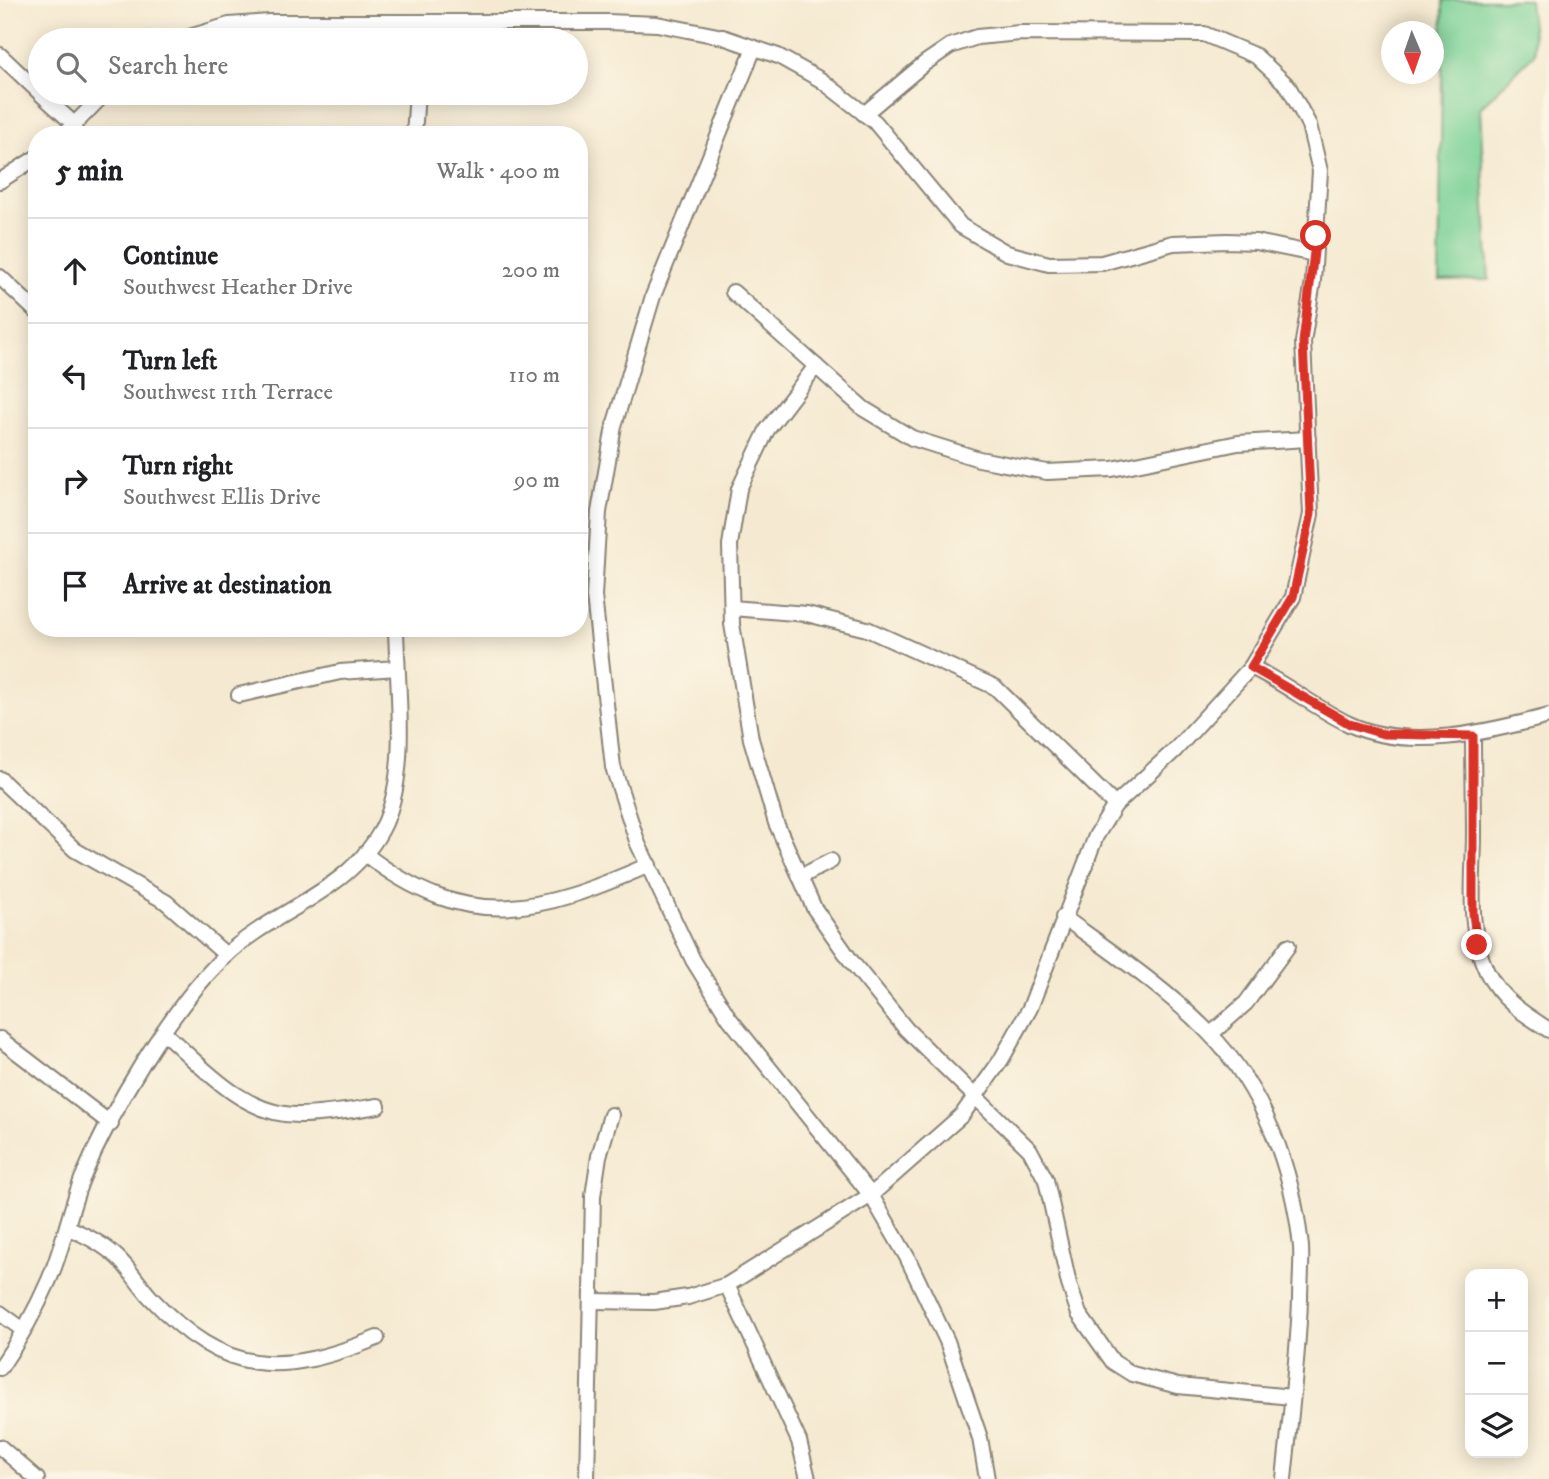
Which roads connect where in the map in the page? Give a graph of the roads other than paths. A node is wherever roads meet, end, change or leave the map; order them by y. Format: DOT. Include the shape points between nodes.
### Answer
graph roads {
  1 [pos="420,23"];
  2 [pos="219,28"];
  3 [pos="420,28"];
  4 [pos="754,48"];
  5 [pos="0,55"];
  6 [pos="28,82"];
  7 [pos="49,105"];
  8 [pos="93,105"];
  9 [pos="416,105"];
  10 [pos="864,114"];
  11 [pos="66,126"];
  12 [pos="73,126"];
  13 [pos="415,126"];
  14 [pos="28,163"];
  15 [pos="0,181"];
  16 [pos="1314,254"];
  17 [pos="0,277"];
  18 [pos="733,292"];
  19 [pos="28,303"];
  20 [pos="816,366"];
  21 [pos="1308,439"];
  22 [pos="732,608"];
  23 [pos="396,637"];
  24 [pos="1251,667"];
  25 [pos="397,668"];
  26 [pos="239,695"];
  27 [pos="1549,716"];
  28 [pos="1473,736"];
  29 [pos="0,779"];
  30 [pos="1115,805"];
  31 [pos="365,854"];
  32 [pos="831,861"];
  33 [pos="649,865"];
  34 [pos="800,877"];
  35 [pos="1063,917"];
  36 [pos="1288,946"];
  37 [pos="226,955"];
  38 [pos="1549,1030"];
  39 [pos="163,1032"];
  40 [pos="1210,1034"];
  41 [pos="0,1039"];
  42 [pos="974,1098"];
  43 [pos="378,1105"];
  44 [pos="611,1115"];
  45 [pos="111,1124"];
  46 [pos="871,1195"];
  47 [pos="67,1227"];
  48 [pos="727,1285"];
  49 [pos="591,1301"];
  50 [pos="0,1313"];
  51 [pos="22,1329"];
  52 [pos="377,1338"];
  53 [pos="0,1368"];
  54 [pos="1292,1397"];
  55 [pos="0,1447"];
  56 [pos="37,1479"];
  57 [pos="587,1479"];
  58 [pos="808,1479"];
  59 [pos="987,1479"];
  60 [pos="1284,1479"];
  1 -- 2 [label="street" via="256,23"];
  1 -- 3 [label="street"];
  1 -- 4 [label="street" via="657,24"];
  4 -- 10 [label="street" via="821,80"];
  4 -- 33 [label="street" via="653,296 614,426 598,512 594,596 613,766"];
  5 -- 6 [label="street"];
  7 -- 11 [label="street"];
  8 -- 12 [label="street"];
  9 -- 13 [label="street"];
  10 -- 16 [label="street" via="961,226 1007,253 1049,264 1102,263 1173,243 1227,241"];
  10 -- 16 [label="street" via="925,62 950,46 977,37 1203,34 1256,57 1288,86 1309,125 1320,172"];
  14 -- 15 [label="street"];
  16 -- 21 [label="street" via="1303,342"];
  17 -- 19 [label="street"];
  18 -- 20 [label="street"];
  20 -- 21 [label="street" via="864,408 912,438 979,459 1046,472 1112,469 1238,443"];
  20 -- 22 [label="street" via="766,430 739,489 730,545"];
  21 -- 24 [label="street" via="1311,514 1293,597"];
  22 -- 30 [label="street" via="807,614 867,629 995,687"];
  22 -- 34 [label="street" via="751,739 776,823"];
  23 -- 25 [label="street"];
  24 -- 28 [label="street" via="1350,724 1383,734"];
  24 -- 30 [label="street" via="1175,750"];
  25 -- 26 [label="street" via="340,672"];
  25 -- 31 [label="street" via="396,790 385,821"];
  27 -- 28 [label="street"];
  28 -- 38 [label="street" via="1477,945 1487,973 1514,1008"];
  29 -- 37 [label="street" via="75,850 166,902"];
  30 -- 35 [label="street" via="1096,836"];
  31 -- 33 [label="street" via="436,898 497,909 544,905"];
  31 -- 37 [label="street" via="344,876"];
  32 -- 34 [label="street"];
  33 -- 46 [label="street" via="694,960 729,1018"];
  34 -- 42 [label="street" via="814,908 850,961 906,1029"];
  35 -- 40 [label="street" via="1176,1001"];
  35 -- 42 [label="street" via="1030,1008 1002,1060"];
  36 -- 40 [label="street" via="1246,1003"];
  37 -- 39 [label="street" via="174,1013"];
  39 -- 43 [label="street" via="230,1091 261,1108 295,1115"];
  39 -- 45 [label="street"];
  40 -- 54 [label="street" via="1265,1114 1296,1212 1301,1250"];
  41 -- 45 [label="street"];
  42 -- 46 [label="street" via="962,1115"];
  42 -- 54 [label="street" via="1030,1150 1039,1165 1079,1314 1113,1362 1132,1374 1178,1386"];
  44 -- 49 [label="street" via="593,1196"];
  45 -- 47 [label="street" via="82,1179"];
  46 -- 48 [label="street"];
  46 -- 59 [label="street" via="947,1340 980,1438"];
  47 -- 51 [label="street" via="49,1280"];
  47 -- 52 [label="street" via="102,1244 188,1331 208,1347 235,1359 294,1363 320,1359"];
  48 -- 49 [label="street" via="654,1302"];
  48 -- 58 [label="street" via="799,1441"];
  49 -- 57 [label="street"];
  50 -- 51 [label="street"];
  51 -- 53 [label="street"];
  54 -- 60 [label="street"];
  55 -- 56 [label="street"];
}
